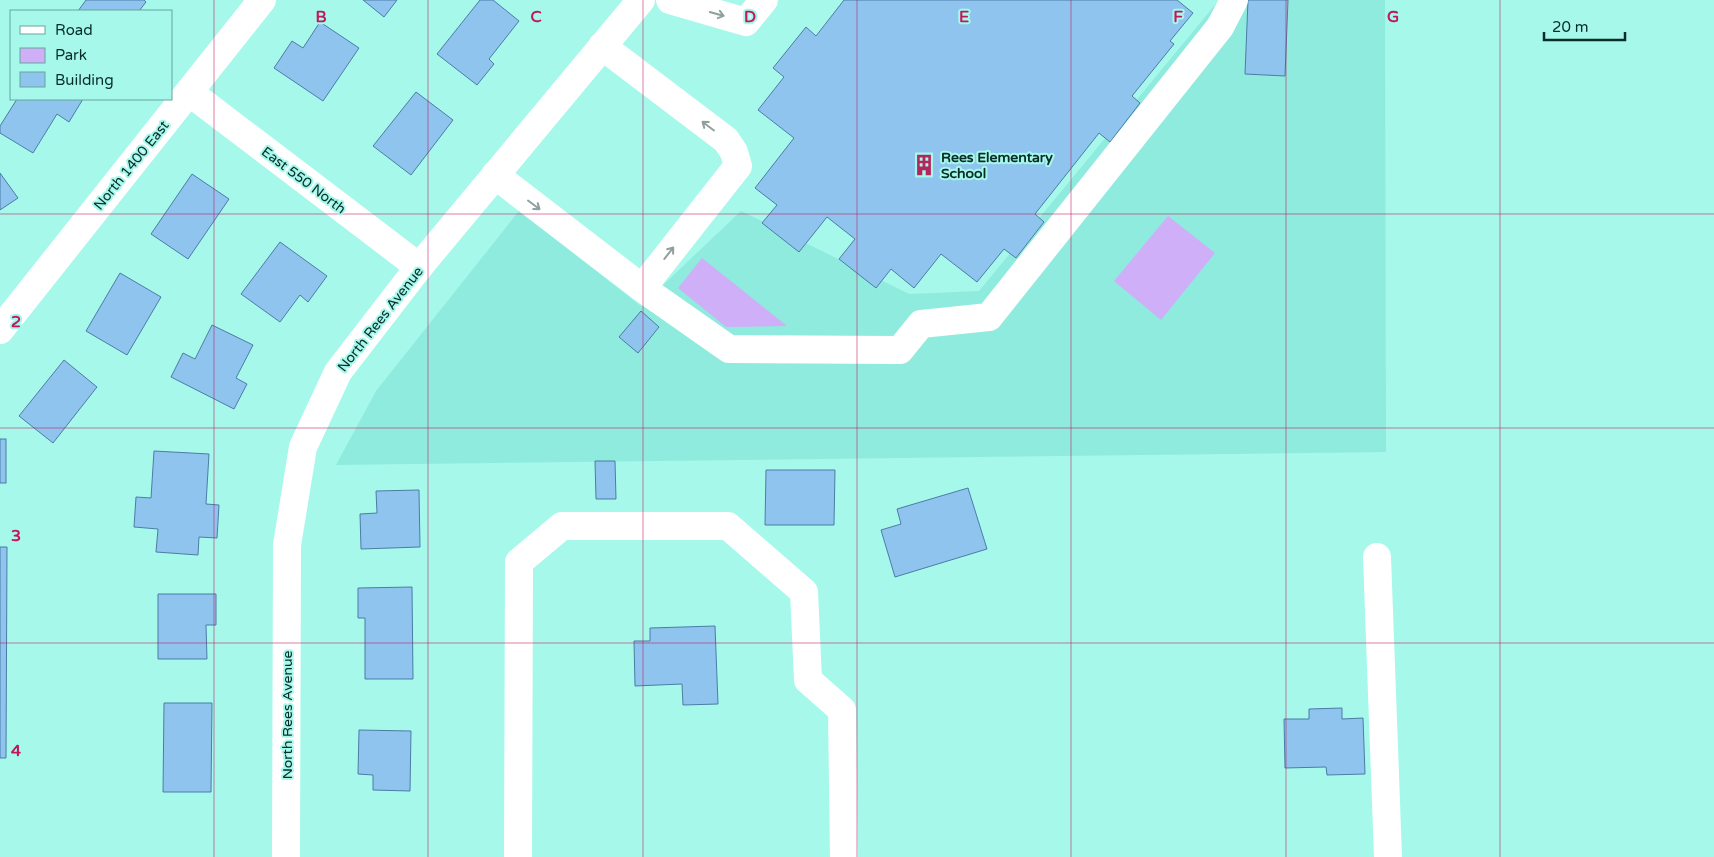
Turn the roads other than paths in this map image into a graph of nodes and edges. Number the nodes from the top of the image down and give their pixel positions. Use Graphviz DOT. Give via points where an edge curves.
graph roads {
  1 [pos="262,0"];
  2 [pos="641,0"];
  3 [pos="670,0"];
  4 [pos="764,0"];
  5 [pos="1234,0"];
  6 [pos="602,46"];
  7 [pos="189,92"];
  8 [pos="495,175"];
  9 [pos="419,267"];
  10 [pos="642,288"];
  11 [pos="0,330"];
  12 [pos="1377,557"];
  13 [pos="286,857"];
  14 [pos="518,857"];
  15 [pos="844,857"];
  16 [pos="1388,857"];
  1 -- 7 [label="street, North 1400 East"];
  2 -- 6 [label="street, North Rees Avenue"];
  3 -- 4 [label="street, one-way" via="746,22"];
  5 -- 10 [label="street" via="1220,27 989,317 921,324 900,350 729,349"];
  6 -- 8 [label="street, North Rees Avenue"];
  10 -- 6 [label="street, one-way" via="738,166 726,140"];
  7 -- 9 [label="street, East 550 North"];
  7 -- 11 [label="street, North 1400 East"];
  8 -- 9 [label="street, North Rees Avenue"];
  8 -- 10 [label="street, one-way"];
  9 -- 13 [label="street, North Rees Avenue" via="338,372 303,446 287,545"];
  12 -- 16 [label="street"];
  14 -- 15 [label="street" via="519,562 562,526 728,526 804,592 808,680 842,710"];
}
